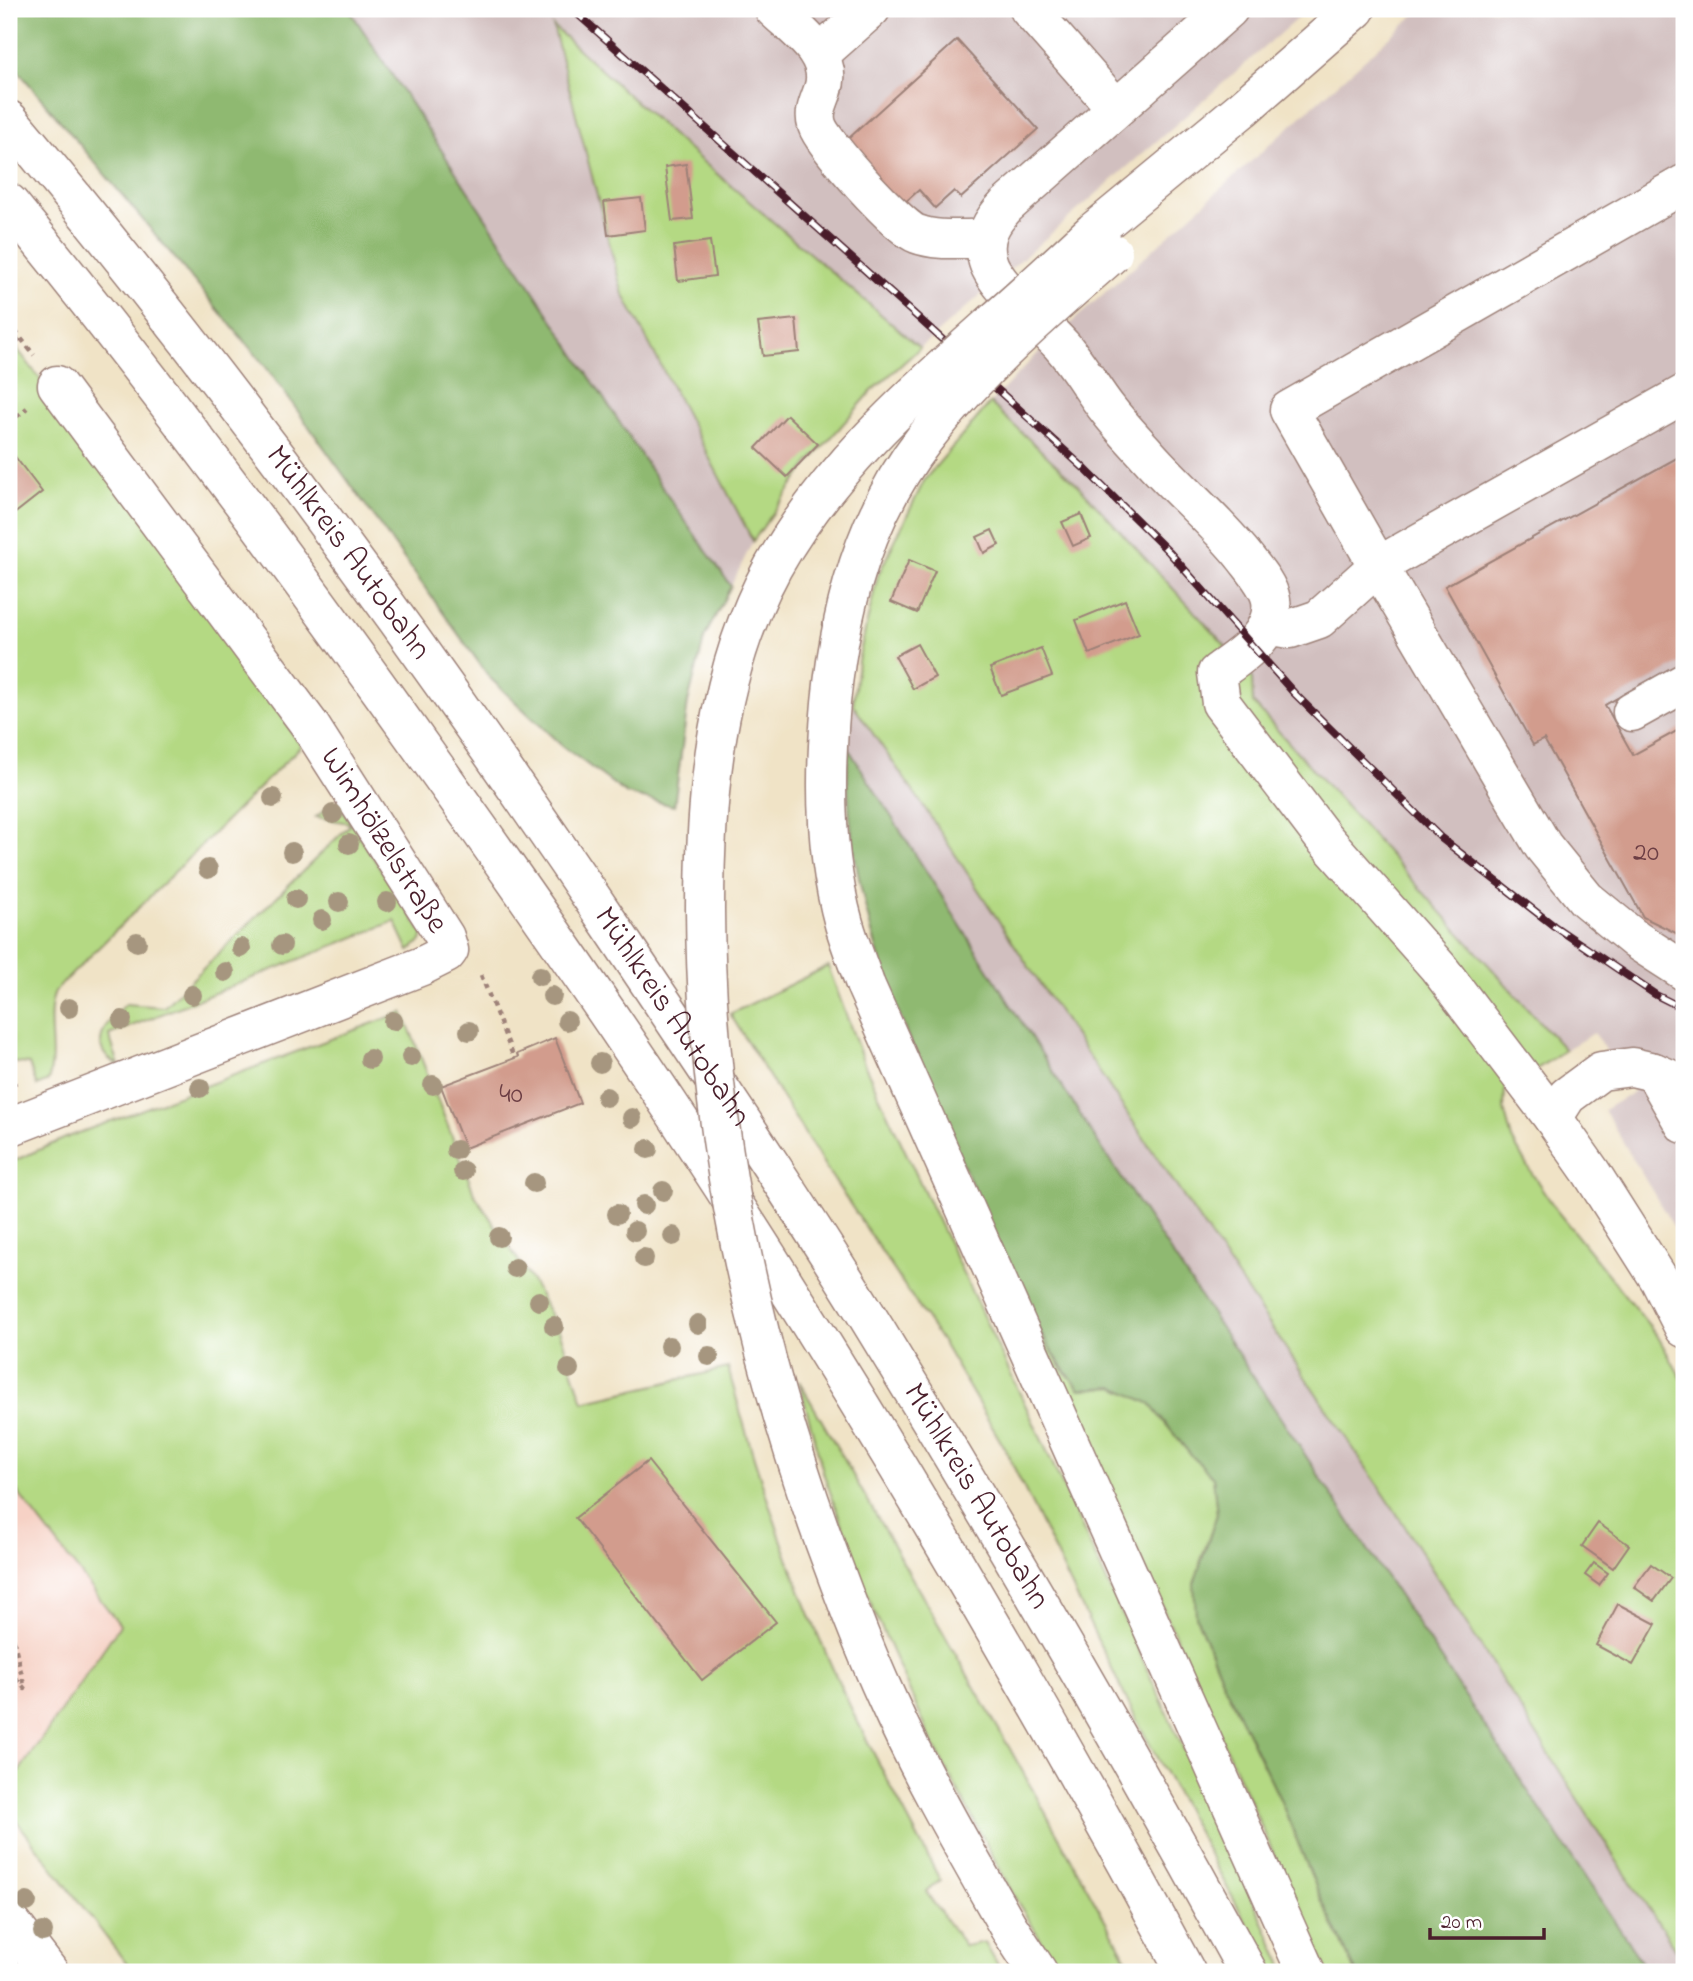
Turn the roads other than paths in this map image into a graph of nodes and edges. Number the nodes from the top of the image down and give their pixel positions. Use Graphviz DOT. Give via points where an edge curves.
graph roads {
  1 [pos="774,9"];
  2 [pos="871,9"];
  3 [pos="1029,9"];
  4 [pos="1228,9"];
  5 [pos="1356,9"];
  6 [pos="820,54"];
  7 [pos="1116,108"];
  8 [pos="9,120"];
  9 [pos="1684,184"];
  10 [pos="9,203"];
  11 [pos="986,239"];
  12 [pos="1103,242"];
  13 [pos="57,385"];
  14 [pos="1684,394"];
  15 [pos="1378,566"];
  16 [pos="1268,625"];
  17 [pos="1684,683"];
  18 [pos="1632,712"];
  19 [pos="1684,971"];
  20 [pos="1669,1079"];
  21 [pos="1553,1118"];
  22 [pos="1684,1124"];
  23 [pos="9,1127"];
  24 [pos="1684,1328"];
  25 [pos="9,1920"];
  26 [pos="30,1963"];
  27 [pos="1038,1972"];
  28 [pos="1186,1972"];
  29 [pos="1248,1972"];
  30 [pos="1306,1972"];
  1 -- 6 [label="main road"];
  2 -- 6 [label="main road"];
  3 -- 7 [label="main road"];
  4 -- 7 [label="main road"];
  5 -- 12 [label="main road" via="1242,109"];
  6 -- 11 [label="main road" via="826,76 815,121 829,146 911,231 934,238"];
  7 -- 11 [label="main road" via="1006,206"];
  8 -- 29 [label="main road, Mühlkreis Autobahn" via="169,318 409,637 755,1140 987,1515"];
  9 -- 15 [label="main road" via="1289,410"];
  10 -- 28 [label="main road, Mühlkreis Autobahn" via="328,616 671,1108 937,1531"];
  11 -- 16 [label="main road" via="989,265 1001,284 1064,348 1108,411 1259,575 1271,600"];
  12 -- 27 [label="main road, bridge" via="922,385 876,431 802,520 771,572 733,665 722,708 708,819 709,1031 729,1188 760,1337 810,1500 883,1689 934,1795"];
  12 -- 30 [label="main road, bridge" via="924,439 880,511 849,594 832,680 827,817 844,923 864,984"];
  13 -- 23 [label="main road, Wimhölzelstraße" via="309,724 449,950 422,966"];
  14 -- 15 [label="main road"];
  15 -- 16 [label="main road" via="1319,619 1290,629"];
  15 -- 19 [label="main road" via="1543,846 1586,899"];
  16 -- 21 [label="main road" via="1253,647 1217,673 1221,703 1323,837 1438,967"];
  17 -- 18 [label="main road"];
  20 -- 21 [label="main road" via="1632,1067 1601,1071 1567,1096"];
  20 -- 22 [label="main road"];
  21 -- 24 [label="main road" via="1659,1279"];
  25 -- 26 [label="main road"];
}
